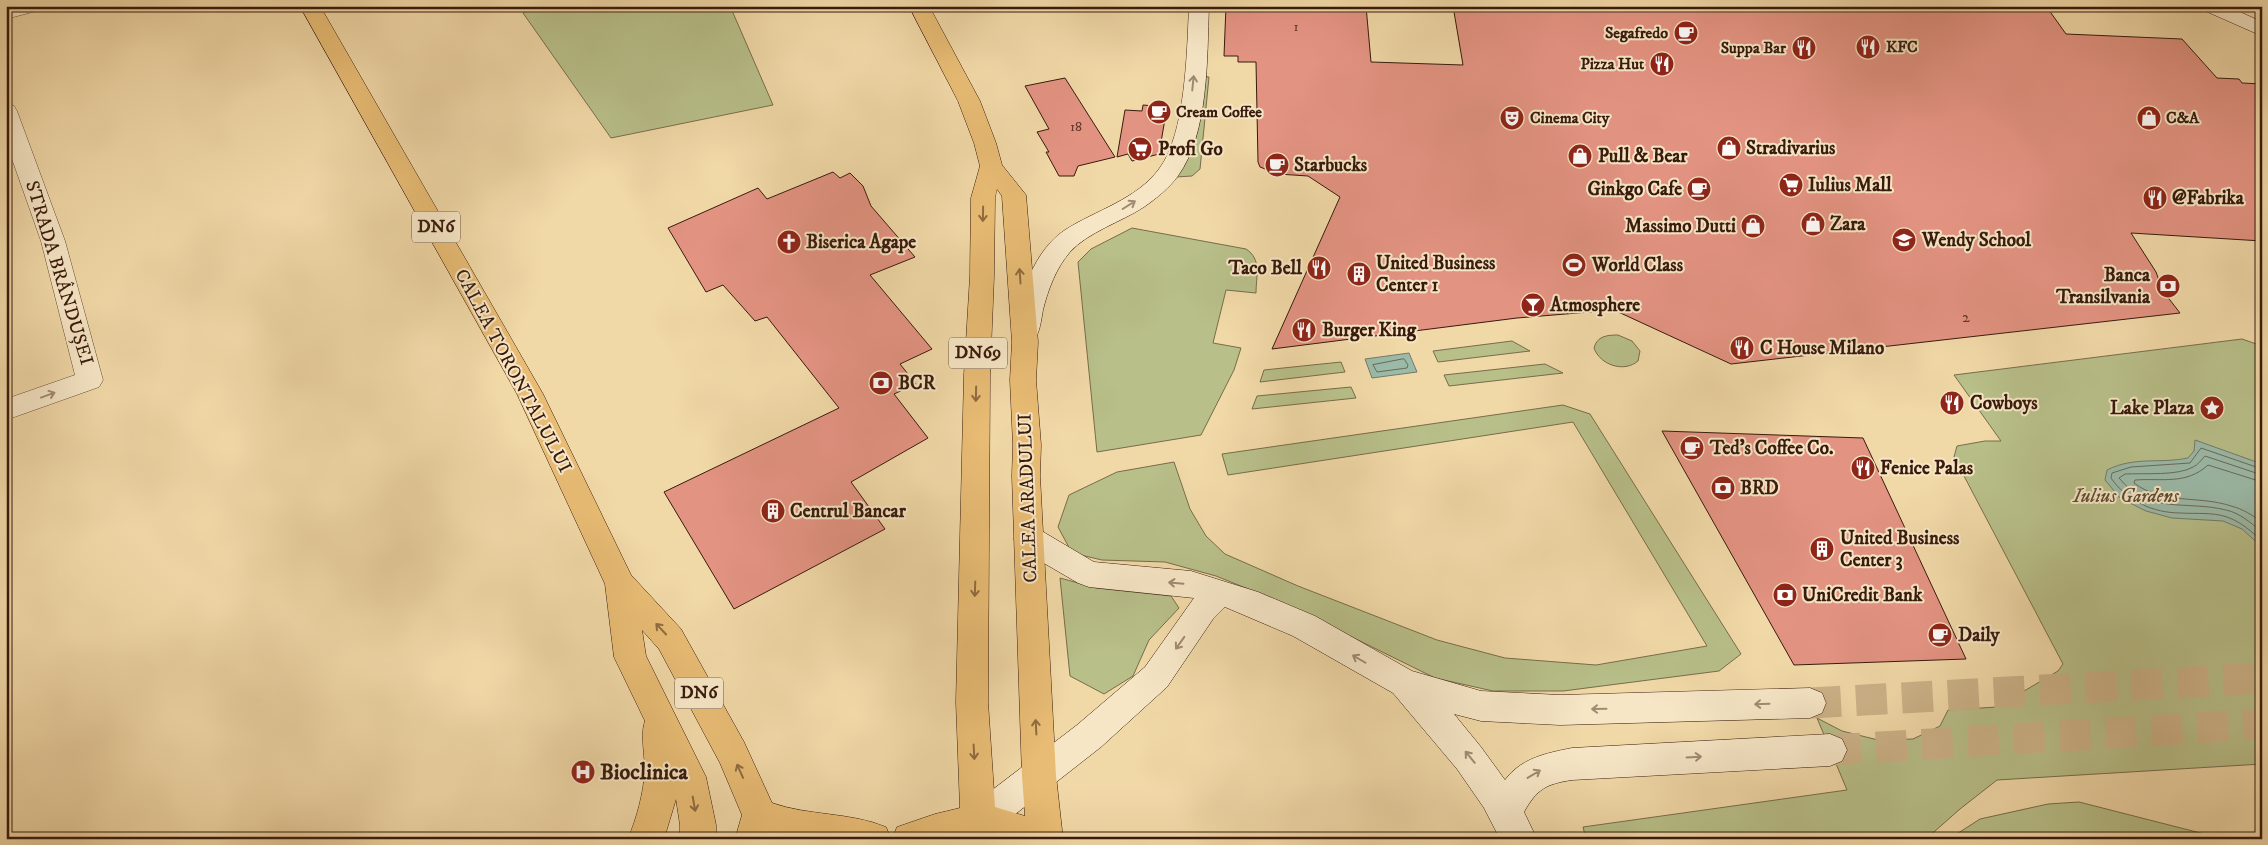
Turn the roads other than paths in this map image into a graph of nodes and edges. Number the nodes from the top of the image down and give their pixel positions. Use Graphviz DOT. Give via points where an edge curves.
graph roads {
  1 [pos="33,6"];
  2 [pos="310,6"];
  3 [pos="919,6"];
  4 [pos="1199,6"];
  5 [pos="2210,6"];
  6 [pos="2254,6"];
  7 [pos="2262,10"];
  8 [pos="6,13"];
  9 [pos="2262,30"];
  10 [pos="6,111"];
  11 [pos="991,166"];
  12 [pos="1025,342"];
  13 [pos="6,410"];
  14 [pos="1029,539"];
  15 [pos="620,584"];
  16 [pos="1223,595"];
  17 [pos="1402,682"];
  18 [pos="1810,703"];
  19 [pos="656,711"];
  20 [pos="1830,750"];
  21 [pos="1038,776"];
  22 [pos="1512,826"];
  23 [pos="756,827"];
  24 [pos="978,830"];
  25 [pos="646,839"];
  26 [pos="698,839"];
  27 [pos="873,839"];
  28 [pos="910,839"];
  29 [pos="1033,839"];
  30 [pos="1045,839"];
  1 -- 8 [label="street"];
  2 -- 15 [label="main road, CALEA TORONTALULUI / DN6" via="530,394"];
  3 -- 11 [label="main road, CALEA ARADULUI / DN69" via="969,100"];
  12 -- 4 [label="street, one-way" via="1029,309 1055,253 1070,238 1142,196 1169,172 1182,148 1188,124"];
  5 -- 9 [label="street"];
  6 -- 7 [label="street"];
  13 -- 10 [label="street, STRADA BRÂNDUȘEI, one-way" via="90,380 53,241"];
  12 -- 11 [label="main road, CALEA ARADULUI / DN69, one-way" via="1014,195"];
  11 -- 24 [label="main road, CALEA ARADULUI / DN69, one-way" via="983,198 977,375 972,702"];
  12 -- 14 [label="main road, CALEA ARADULUI / DN69" via="1023,380"];
  16 -- 14 [label="street, one-way" via="1191,584 1089,574"];
  21 -- 14 [label="main road, CALEA ARADULUI / DN69, one-way"];
  15 -- 19 [label="main road, CALEA TORONTALULUI / DN6" via="630,657"];
  23 -- 15 [label="main road, CALEA TORONTALULUI / DN6, one-way" via="732,753 670,639"];
  17 -- 16 [label="street, one-way" via="1279,614"];
  16 -- 21 [label="street, one-way" via="1202,610 1156,677 1115,715"];
  18 -- 17 [label="street, one-way" via="1508,709 1452,699"];
  22 -- 17 [label="street, one-way" via="1480,770 1442,722"];
  19 -- 25 [label="main road, DN6" via="662,746 662,772 656,812"];
  19 -- 26 [label="main road, CALEA TORONTALULUI / DN6, one-way" via="689,777"];
  22 -- 20 [label="street, one-way" via="1514,794 1533,773 1549,767"];
  21 -- 24 [label="street"];
  21 -- 30 [label="main road, CALEA ARADULUI / DN69"];
  23 -- 27 [label="main road, DN6" via="794,827"];
  24 -- 28 [label="main road"];
  24 -- 29 [label="main road" via="1002,824 1028,833"];
}
